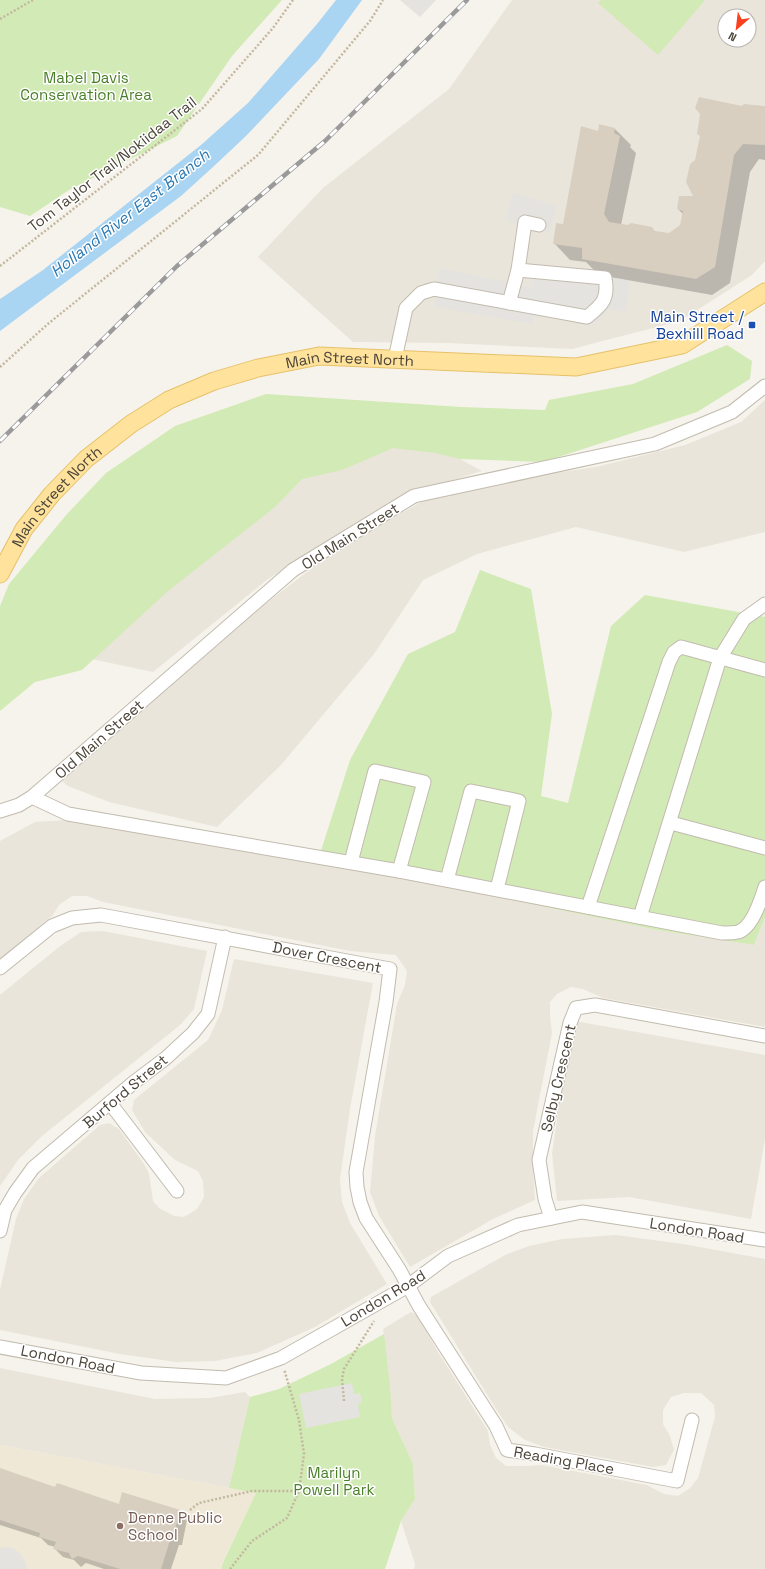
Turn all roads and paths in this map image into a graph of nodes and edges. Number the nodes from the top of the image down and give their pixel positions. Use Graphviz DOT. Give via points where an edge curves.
graph roads {
  1 [pos="33,0"];
  2 [pos="293,0"];
  3 [pos="384,0"];
  4 [pos="0,19"];
  5 [pos="539,225"];
  6 [pos="0,266"];
  7 [pos="518,270"];
  8 [pos="765,292"];
  9 [pos="509,302"];
  10 [pos="395,359"];
  11 [pos="0,368"];
  12 [pos="765,386"];
  13 [pos="0,574"];
  14 [pos="765,604"];
  15 [pos="720,658"];
  16 [pos="765,670"];
  17 [pos="32,797"];
  18 [pos="0,811"];
  19 [pos="671,823"];
  20 [pos="765,848"];
  21 [pos="351,862"];
  22 [pos="399,871"];
  23 [pos="447,880"];
  24 [pos="765,887"];
  25 [pos="497,889"];
  26 [pos="588,907"];
  27 [pos="640,917"];
  28 [pos="225,937"];
  29 [pos="0,968"];
  30 [pos="765,1036"];
  31 [pos="110,1103"];
  32 [pos="177,1191"];
  33 [pos="551,1218"];
  34 [pos="0,1231"];
  35 [pos="765,1240"];
  36 [pos="408,1286"];
  37 [pos="387,1298"];
  38 [pos="0,1347"];
  39 [pos="281,1358"];
  40 [pos="344,1401"];
  41 [pos="692,1420"];
  42 [pos="299,1491"];
  43 [pos="190,1510"];
  44 [pos="230,1569"];
  1 -- 4 [label="path"];
  2 -- 6 [label="path, Tom Taylor Trail/Nokiidaa Trail" via="273,28 202,109"];
  3 -- 11 [label="path" via="370,21 258,155 49,323"];
  5 -- 7 [label="street" via="526,222"];
  7 -- 9 [label="street"];
  7 -- 9 [label="street" via="605,278 607,288 602,305 587,317"];
  8 -- 10 [label="main road, Main Street North" via="682,345 576,367"];
  9 -- 10 [label="street" via="434,289 421,293 406,308"];
  10 -- 13 [label="main road, Main Street North" via="319,356 258,368 214,381 169,400 131,424 86,459 52,494 24,529"];
  12 -- 17 [label="street, Old Main Street" via="732,412 655,444 414,496 293,570"];
  14 -- 15 [label="street" via="744,620"];
  15 -- 16 [label="street"];
  15 -- 19 [label="street"];
  15 -- 26 [label="street" via="681,647 671,657"];
  17 -- 18 [label="street, Old Main Street" via="19,805"];
  17 -- 21 [label="street" via="68,814"];
  19 -- 20 [label="street"];
  19 -- 27 [label="street"];
  21 -- 22 [label="street"];
  21 -- 22 [label="street" via="375,771 424,782"];
  22 -- 23 [label="street"];
  23 -- 25 [label="street"];
  23 -- 25 [label="street" via="471,791 519,801"];
  24 -- 27 [label="street" via="759,906 748,925 739,932 722,933"];
  25 -- 26 [label="street"];
  26 -- 27 [label="street"];
  28 -- 29 [label="street, Dover Crescent" via="102,915 72,918 52,926"];
  28 -- 31 [label="street, Burford Street" via="208,1014 193,1034"];
  28 -- 36 [label="street, Dover Crescent" via="390,969 356,1172 360,1202 366,1218"];
  30 -- 33 [label="street, Selby Crescent" via="595,1005 576,1008 570,1023 539,1160 545,1199"];
  31 -- 32 [label="street"];
  31 -- 34 [label="street, Burford Street" via="33,1168 5,1210"];
  33 -- 35 [label="street, London Road" via="582,1212"];
  33 -- 36 [label="street, London Road" via="518,1225 448,1256"];
  36 -- 37 [label="street, London Road"];
  36 -- 41 [label="street, Reading Place" via="496,1426 507,1450 677,1481"];
  37 -- 39 [label="street, London Road"];
  37 -- 40 [label="path" via="344,1369"];
  38 -- 39 [label="street, London Road" via="141,1373 226,1378"];
  39 -- 42 [label="path" via="299,1420 304,1454"];
  42 -- 43 [label="path" via="252,1491 199,1503"];
  42 -- 44 [label="path" via="287,1518 252,1541"];
}
